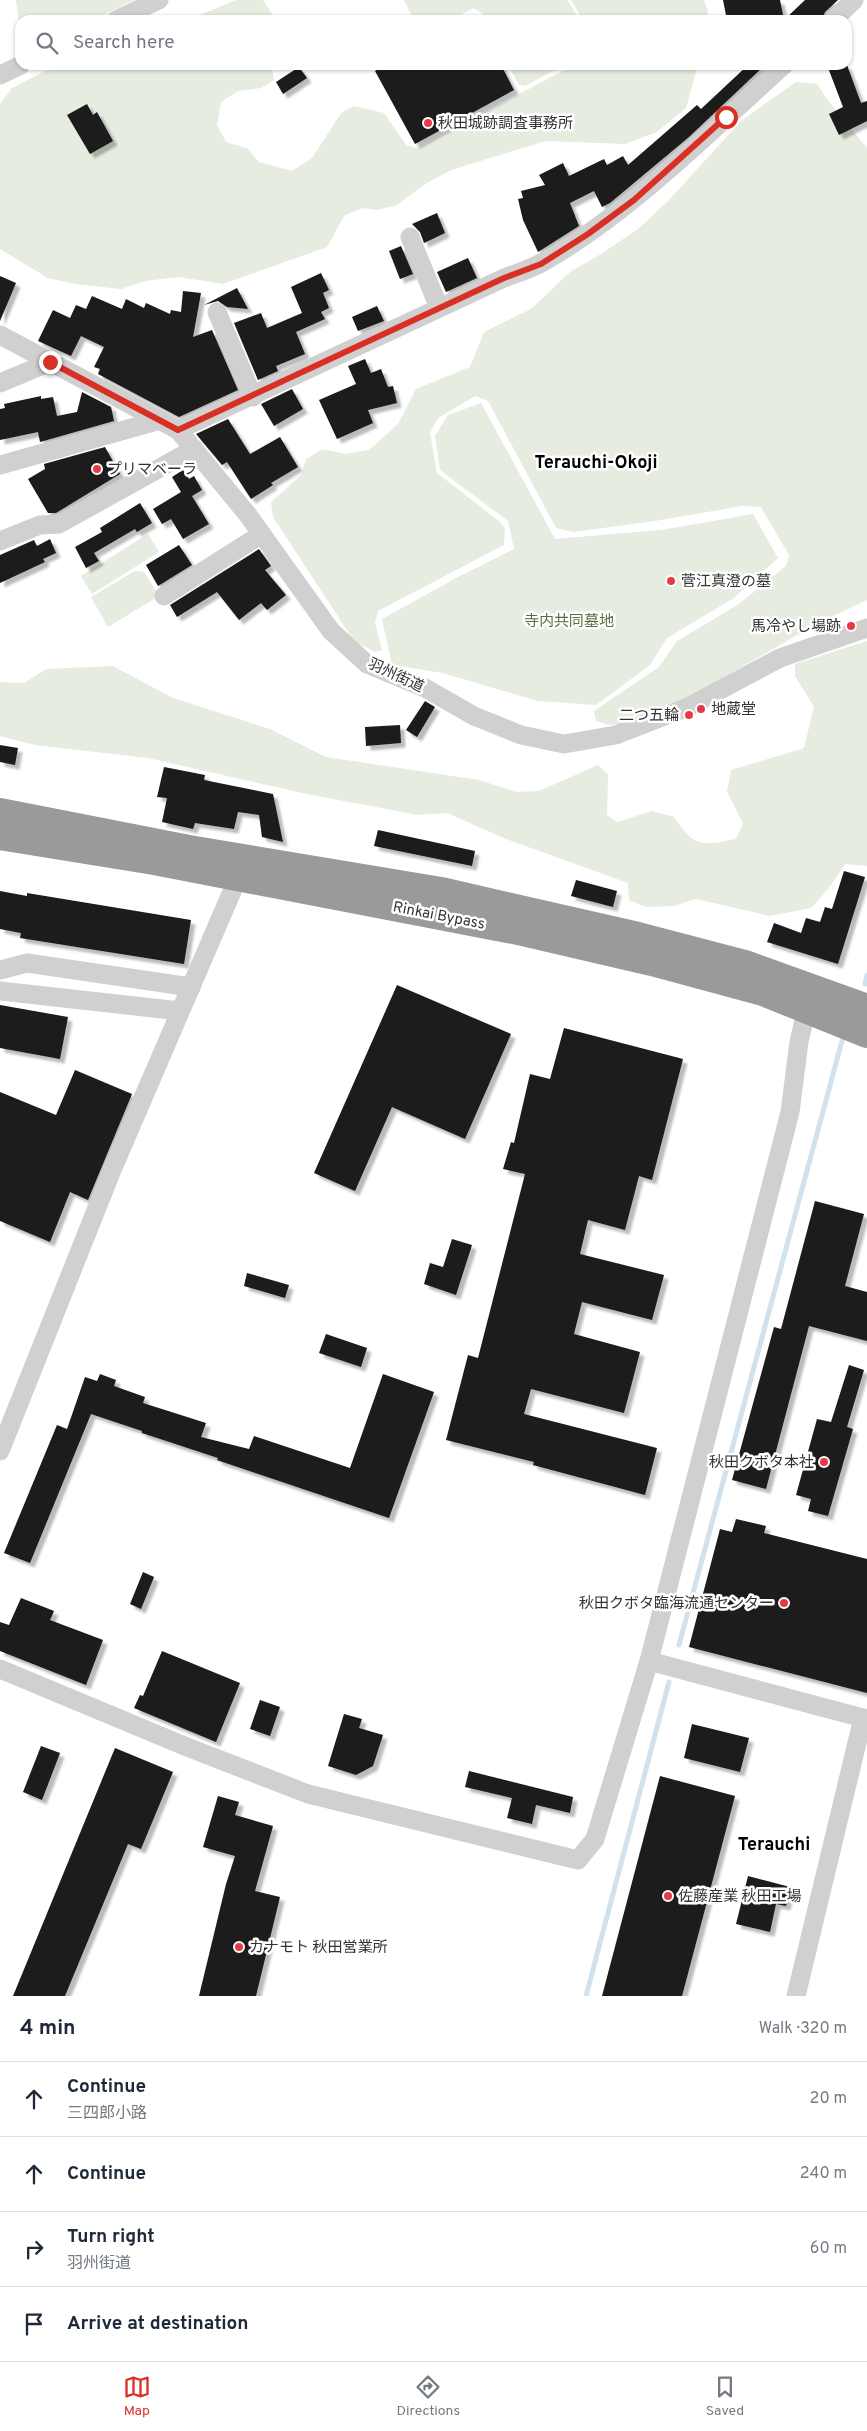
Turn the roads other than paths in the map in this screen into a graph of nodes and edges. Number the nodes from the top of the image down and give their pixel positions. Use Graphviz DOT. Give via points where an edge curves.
graph roads {
  1 [pos="159,0"];
  2 [pos="854,0"];
  3 [pos="127,15"];
  4 [pos="838,15"];
  5 [pos="15,68"];
  6 [pos="778,70"];
  7 [pos="0,75"];
  8 [pos="410,237"];
  9 [pos="439,308"];
  10 [pos="217,312"];
  11 [pos="0,334"];
  12 [pos="50,362"];
  13 [pos="0,383"];
  14 [pos="253,397"];
  15 [pos="160,420"];
  16 [pos="178,430"];
  17 [pos="194,449"];
  18 [pos="0,465"];
  19 [pos="262,534"];
  20 [pos="0,541"];
  21 [pos="164,596"];
  22 [pos="867,628"];
  23 [pos="0,812"];
  24 [pos="0,836"];
  25 [pos="242,868"];
  26 [pos="0,970"];
  27 [pos="191,987"];
  28 [pos="0,991"];
  29 [pos="809,997"];
  30 [pos="867,1008"];
  31 [pos="180,1011"];
  32 [pos="867,1034"];
  33 [pos="0,1451"];
  34 [pos="649,1661"];
  35 [pos="0,1668"];
  36 [pos="865,1719"];
  37 [pos="796,1996"];
  1 -- 3 [label="street"];
  2 -- 4 [label="street"];
  5 -- 7 [label="street"];
  6 -- 9 [label="street" via="634,200 588,234 541,264"];
  8 -- 9 [label="street"];
  9 -- 14 [label="street"];
  10 -- 14 [label="street"];
  11 -- 12 [label="street, 羽州街道"];
  12 -- 13 [label="street"];
  12 -- 15 [label="street, 羽州街道"];
  14 -- 16 [label="street"];
  15 -- 16 [label="street, 羽州街道"];
  15 -- 18 [label="street"];
  16 -- 17 [label="street, 羽州街道"];
  17 -- 19 [label="street, 羽州街道"];
  17 -- 20 [label="street" via="59,524 40,525"];
  19 -- 21 [label="street"];
  19 -- 22 [label="street, 羽州街道" via="331,631 367,664 425,688 474,716 521,735 564,744 616,735 644,726 704,700 780,658"];
  23 -- 25 [label="highway, Rinkai Bypass" via="189,850"];
  24 -- 25 [label="highway, Rinkai Bypass" via="154,861"];
  25 -- 27 [label="street"];
  25 -- 29 [label="highway, Rinkai Bypass" via="442,891 744,964"];
  26 -- 27 [label="street" via="27,963"];
  27 -- 31 [label="street"];
  28 -- 31 [label="street"];
  29 -- 30 [label="highway, Rinkai Bypass"];
  29 -- 32 [label="highway, Rinkai Bypass"];
  29 -- 34 [label="street" via="799,1042 790,1112"];
  31 -- 33 [label="street" via="112,1170"];
  34 -- 35 [label="street" via="595,1839 578,1860 308,1794"];
  34 -- 36 [label="street"];
  36 -- 37 [label="street"];
}
